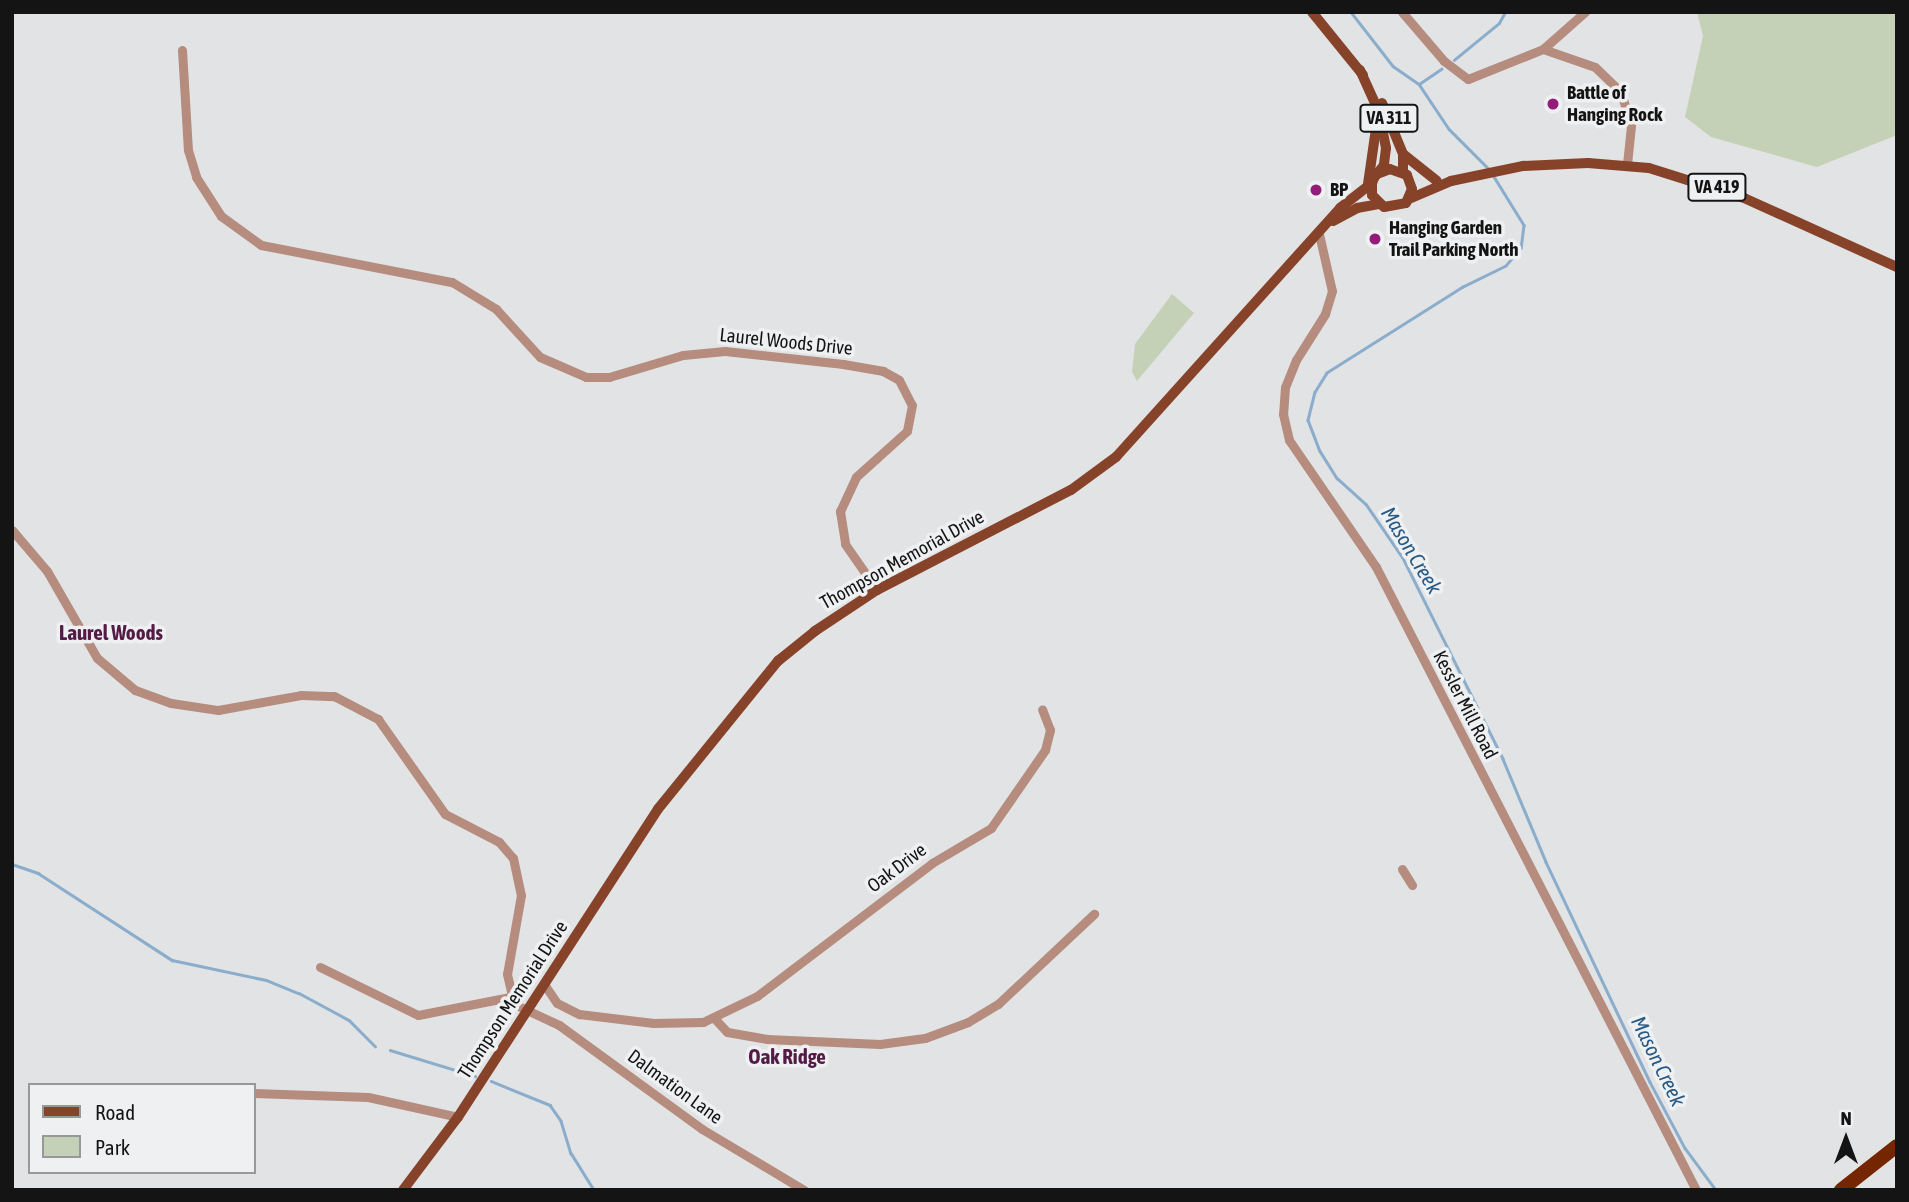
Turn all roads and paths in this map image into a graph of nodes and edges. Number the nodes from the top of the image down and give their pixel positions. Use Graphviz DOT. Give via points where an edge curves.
graph roads {
  1 [pos="1312,12"];
  2 [pos="1402,12"];
  3 [pos="1585,12"];
  4 [pos="1543,49"];
  5 [pos="181,50"];
  6 [pos="1360,70"];
  7 [pos="1403,154"];
  8 [pos="1627,165"];
  9 [pos="1406,175"];
  10 [pos="1456,180"];
  11 [pos="1372,181"];
  12 [pos="1437,181"];
  13 [pos="1409,199"];
  14 [pos="1379,204"];
  15 [pos="1330,223"];
  16 [pos="1319,234"];
  17 [pos="1897,267"];
  18 [pos="12,530"];
  19 [pos="877,590"];
  20 [pos="1042,709"];
  21 [pos="1402,869"];
  22 [pos="1412,885"];
  23 [pos="1094,914"];
  24 [pos="320,967"];
  25 [pos="544,984"];
  26 [pos="510,997"];
  27 [pos="527,1012"];
  28 [pos="714,1018"];
  29 [pos="256,1093"];
  30 [pos="458,1117"];
  31 [pos="1897,1146"];
  32 [pos="403,1190"];
  33 [pos="804,1190"];
  34 [pos="1696,1190"];
  35 [pos="1840,1190"];
  1 -- 6 [label="main road, VA 311"];
  2 -- 4 [label="street" via="1463,78"];
  3 -- 4 [label="street"];
  4 -- 8 [label="street" via="1595,67 1621,92 1631,126"];
  5 -- 19 [label="street, Laurel Woods Drive" via="188,150 196,177 221,216 261,244 452,282 496,309 540,357 586,377 608,377 682,355 725,351 843,364 883,371 899,380 912,405 907,431 856,477 840,511 845,544"];
  6 -- 7 [label="main road, VA 311" via="1378,96"];
  6 -- 11 [label="main road, VA 311" via="1379,112"];
  7 -- 9 [label="main road, VA 311"];
  7 -- 12 [label="main road"];
  8 -- 10 [label="main road, VA 419" via="1523,166"];
  8 -- 17 [label="main road, VA 419" via="1718,188"];
  9 -- 11 [label="main road" via="1390,169"];
  9 -- 12 [label="main road, VA 419"];
  9 -- 13 [label="main road"];
  10 -- 12 [label="main road, VA 419"];
  10 -- 13 [label="main road, VA 419"];
  11 -- 14 [label="main road"];
  11 -- 15 [label="main road, Thompson Memorial Drive"];
  13 -- 14 [label="main road" via="1394,209"];
  14 -- 15 [label="main road, Thompson Memorial Drive" via="1357,208"];
  15 -- 16 [label="main road, Thompson Memorial Drive"];
  16 -- 19 [label="main road, Thompson Memorial Drive" via="1116,457 1072,489"];
  16 -- 34 [label="street, Kessler Mill Road" via="1332,292 1285,387 1283,414 1289,440 1376,567"];
  18 -- 26 [label="street" via="47,571 97,659 135,690 171,703 218,710 301,695 334,696 378,719 445,814 499,842 513,858 521,895 508,961"];
  19 -- 25 [label="main road, Thompson Memorial Drive" via="806,637 758,681 658,809"];
  20 -- 28 [label="street, Oak Drive" via="1050,730 1045,750 991,828 932,863 788,976"];
  21 -- 22 [label="street"];
  23 -- 28 [label="street" via="998,1004 949,1030 905,1043 767,1039 727,1032"];
  24 -- 26 [label="street" via="418,1015"];
  25 -- 27 [label="main road, Thompson Memorial Drive"];
  25 -- 28 [label="street, Oak Drive" via="565,1008 591,1017 653,1023"];
  26 -- 27 [label="street, Dalmation Lane"];
  27 -- 30 [label="main road, Thompson Memorial Drive"];
  27 -- 33 [label="street, Dalmation Lane" via="559,1025 702,1129"];
  29 -- 30 [label="street" via="368,1097"];
  30 -- 32 [label="main road, Thompson Memorial Drive"];
  31 -- 35 [label="highway"];
}
